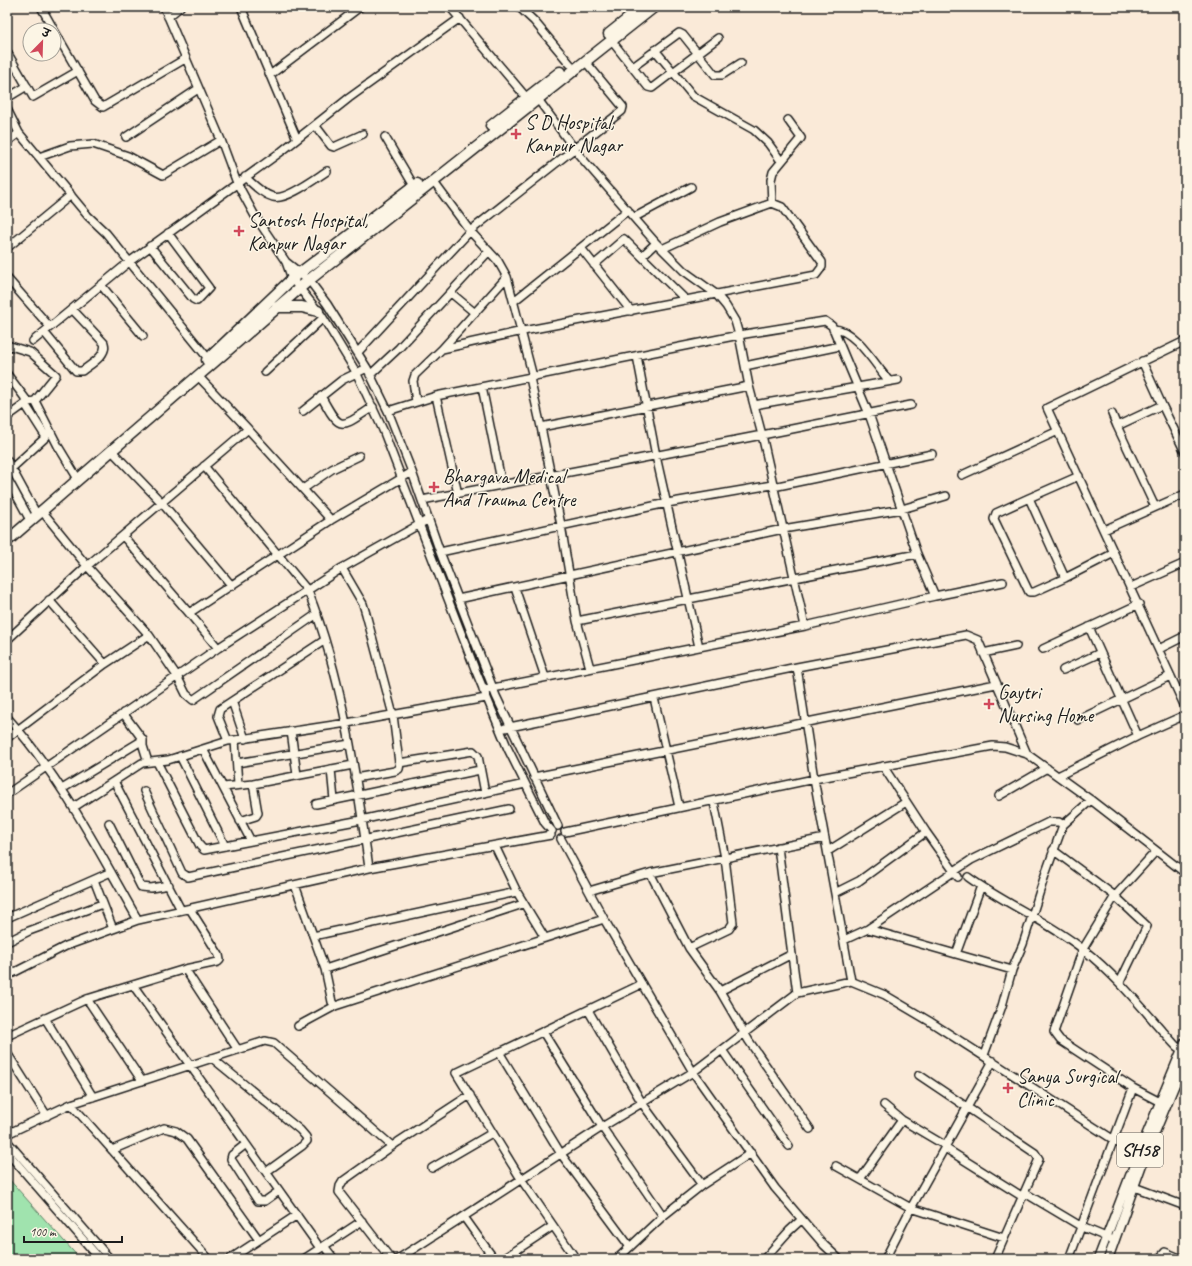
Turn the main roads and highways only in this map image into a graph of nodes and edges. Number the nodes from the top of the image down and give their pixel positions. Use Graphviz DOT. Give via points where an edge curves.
graph roads {
  1 [pos="643,7"];
  2 [pos="654,7"];
  3 [pos="276,307"];
  4 [pos="320,315"];
  5 [pos="210,362"];
  6 [pos="76,476"];
  7 [pos="34,514"];
  8 [pos="7,532"];
  9 [pos="7,541"];
  10 [pos="1185,1042"];
  11 [pos="1183,1051"];
  12 [pos="1185,1060"];
  13 [pos="1182,1075"];
  14 [pos="1163,1104"];
  15 [pos="1141,1157"];
  16 [pos="1098,1259"];
  17 [pos="1108,1259"];
  1 -- 5 [label="highway" via="292,279"];
  2 -- 3 [label="highway"];
  3 -- 4 [label="highway" via="302,307"];
  3 -- 5 [label="highway"];
  5 -- 6 [label="highway"];
  5 -- 6 [label="highway" via="198,376 111,450"];
  6 -- 7 [label="highway"];
  7 -- 8 [label="highway"];
  7 -- 9 [label="highway"];
  10 -- 11 [label="main road, SH58"];
  11 -- 14 [label="main road, SH58"];
  12 -- 13 [label="main road, SH58"];
  13 -- 14 [label="main road, SH58"];
  14 -- 15 [label="main road, SH58"];
  15 -- 16 [label="main road, SH58"];
  15 -- 17 [label="main road, SH58" via="1134,1187"];
}
